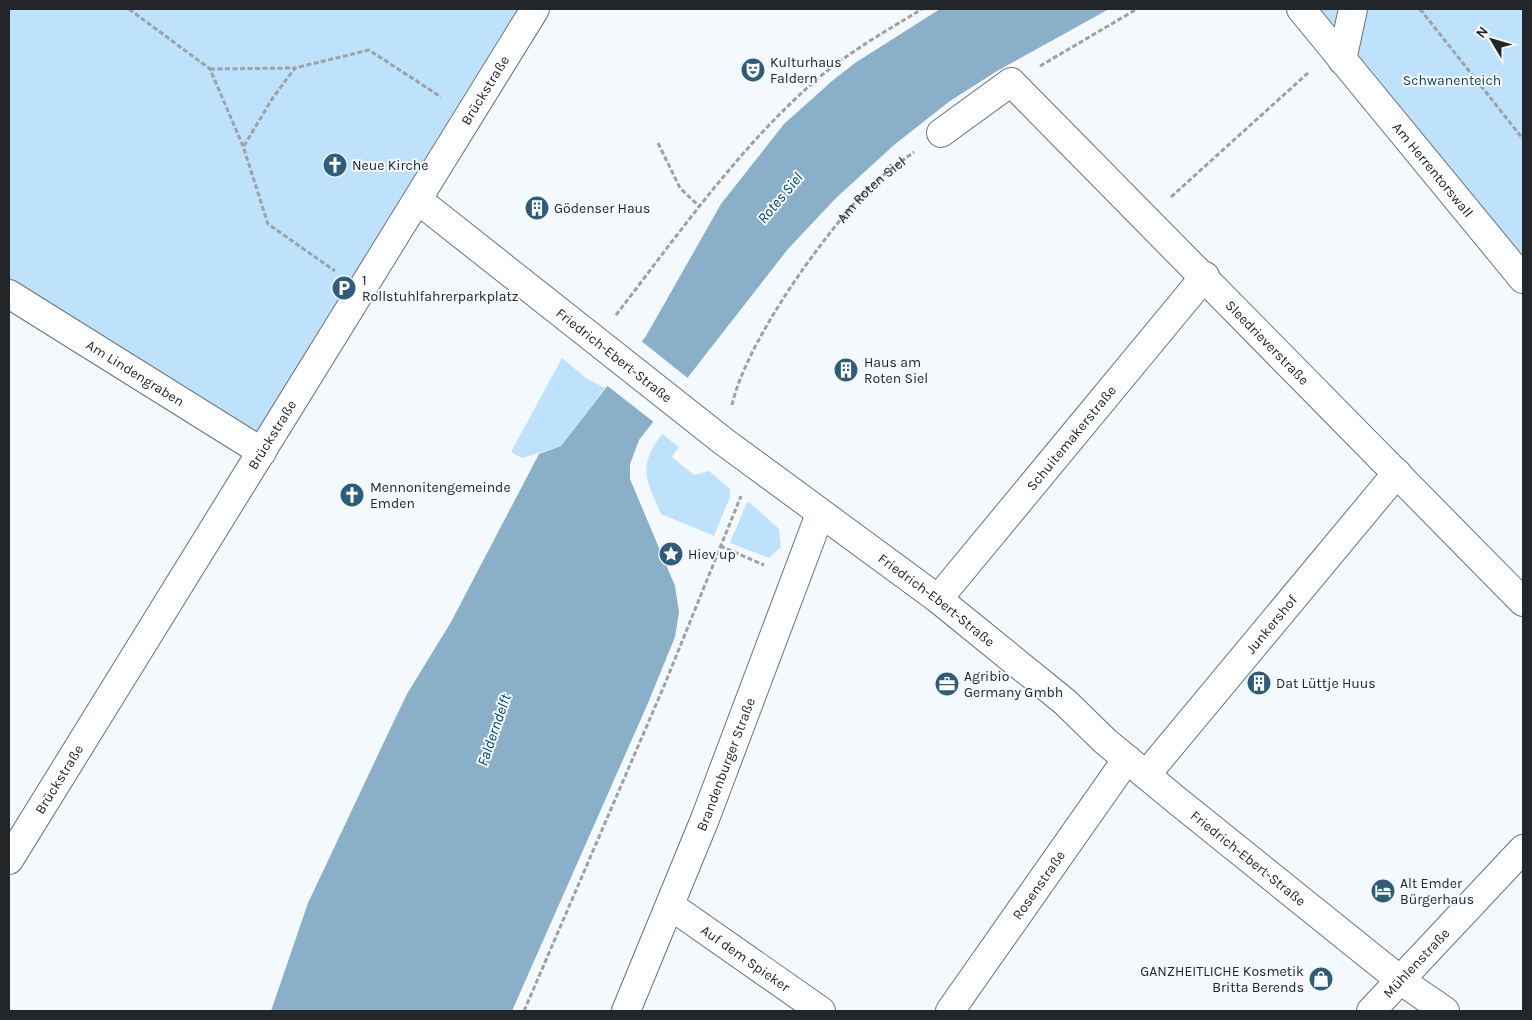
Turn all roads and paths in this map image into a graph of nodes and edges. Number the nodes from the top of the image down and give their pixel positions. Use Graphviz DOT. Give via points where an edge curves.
graph roads {
  1 [pos="128,9"];
  2 [pos="534,9"];
  3 [pos="922,9"];
  4 [pos="1137,9"];
  5 [pos="1301,9"];
  6 [pos="1353,9"];
  7 [pos="1420,9"];
  8 [pos="1338,55"];
  9 [pos="210,68"];
  10 [pos="294,68"];
  11 [pos="1012,82"];
  12 [pos="469,116"];
  13 [pos="941,133"];
  14 [pos="1523,139"];
  15 [pos="658,143"];
  16 [pos="244,146"];
  17 [pos="418,200"];
  18 [pos="700,207"];
  19 [pos="1146,219"];
  20 [pos="1205,276"];
  21 [pos="1523,279"];
  22 [pos="362,289"];
  23 [pos="9,294"];
  24 [pos="596,341"];
  25 [pos="711,432"];
  26 [pos="262,452"];
  27 [pos="1397,473"];
  28 [pos="738,501"];
  29 [pos="820,514"];
  30 [pos="720,546"];
  31 [pos="797,579"];
  32 [pos="938,599"];
  33 [pos="1523,602"];
  34 [pos="1137,767"];
  35 [pos="1523,849"];
  36 [pos="9,860"];
  37 [pos="671,906"];
  38 [pos="1400,980"];
  39 [pos="524,1011"];
  40 [pos="626,1011"];
  41 [pos="822,1011"];
  42 [pos="950,1011"];
  43 [pos="1371,1011"];
  44 [pos="1445,1011"];
  1 -- 9 [label="path"];
  2 -- 12 [label="street, Brückstraße"];
  3 -- 18 [label="path" via="816,80 765,130"];
  4 -- 11 [label="path"];
  5 -- 8 [label="street, Am Herrentorswall"];
  6 -- 8 [label="street"];
  7 -- 14 [label="path"];
  8 -- 19 [label="path"];
  8 -- 21 [label="street, Am Herrentorswall"];
  9 -- 10 [label="path"];
  9 -- 16 [label="path"];
  10 -- 12 [label="path" via="369,50"];
  10 -- 16 [label="path"];
  11 -- 13 [label="street"];
  11 -- 19 [label="street, Sleedrieverstraße"];
  12 -- 17 [label="street, Brückstraße"];
  13 -- 25 [label="path, Am Roten Siel" via="862,195 807,264 760,340 735,390 732,405"];
  15 -- 18 [label="path" via="680,188"];
  16 -- 22 [label="path" via="268,224"];
  17 -- 22 [label="street, Brückstraße"];
  17 -- 24 [label="street, Friedrich-Ebert-Straße"];
  18 -- 24 [label="path"];
  19 -- 20 [label="street, Sleedrieverstraße"];
  20 -- 27 [label="street, Sleedrieverstraße"];
  20 -- 32 [label="street, Schuitemakerstraße"];
  22 -- 26 [label="street, Brückstraße"];
  23 -- 26 [label="street, Am Lindengraben"];
  24 -- 25 [label="street, Friedrich-Ebert-Straße"];
  25 -- 29 [label="street, Friedrich-Ebert-Straße"];
  26 -- 36 [label="street, Brückstraße"];
  27 -- 33 [label="street, Sleedrieverstraße"];
  27 -- 34 [label="street, Junkershof"];
  28 -- 30 [label="path"];
  29 -- 31 [label="street, Brandenburger Straße"];
  29 -- 32 [label="street, Friedrich-Ebert-Straße"];
  30 -- 31 [label="path"];
  30 -- 39 [label="path" via="664,686"];
  31 -- 37 [label="street, Brandenburger Straße"];
  32 -- 34 [label="street, Friedrich-Ebert-Straße" via="1065,702"];
  34 -- 38 [label="street, Friedrich-Ebert-Straße"];
  34 -- 42 [label="street, Rosenstraße"];
  35 -- 38 [label="street, Mühlenstraße"];
  37 -- 40 [label="street, Brandenburger Straße"];
  37 -- 41 [label="street, Auf dem Spieker"];
  38 -- 43 [label="street, Mühlenstraße"];
  38 -- 44 [label="street, Friedrich-Ebert-Straße"];
}
